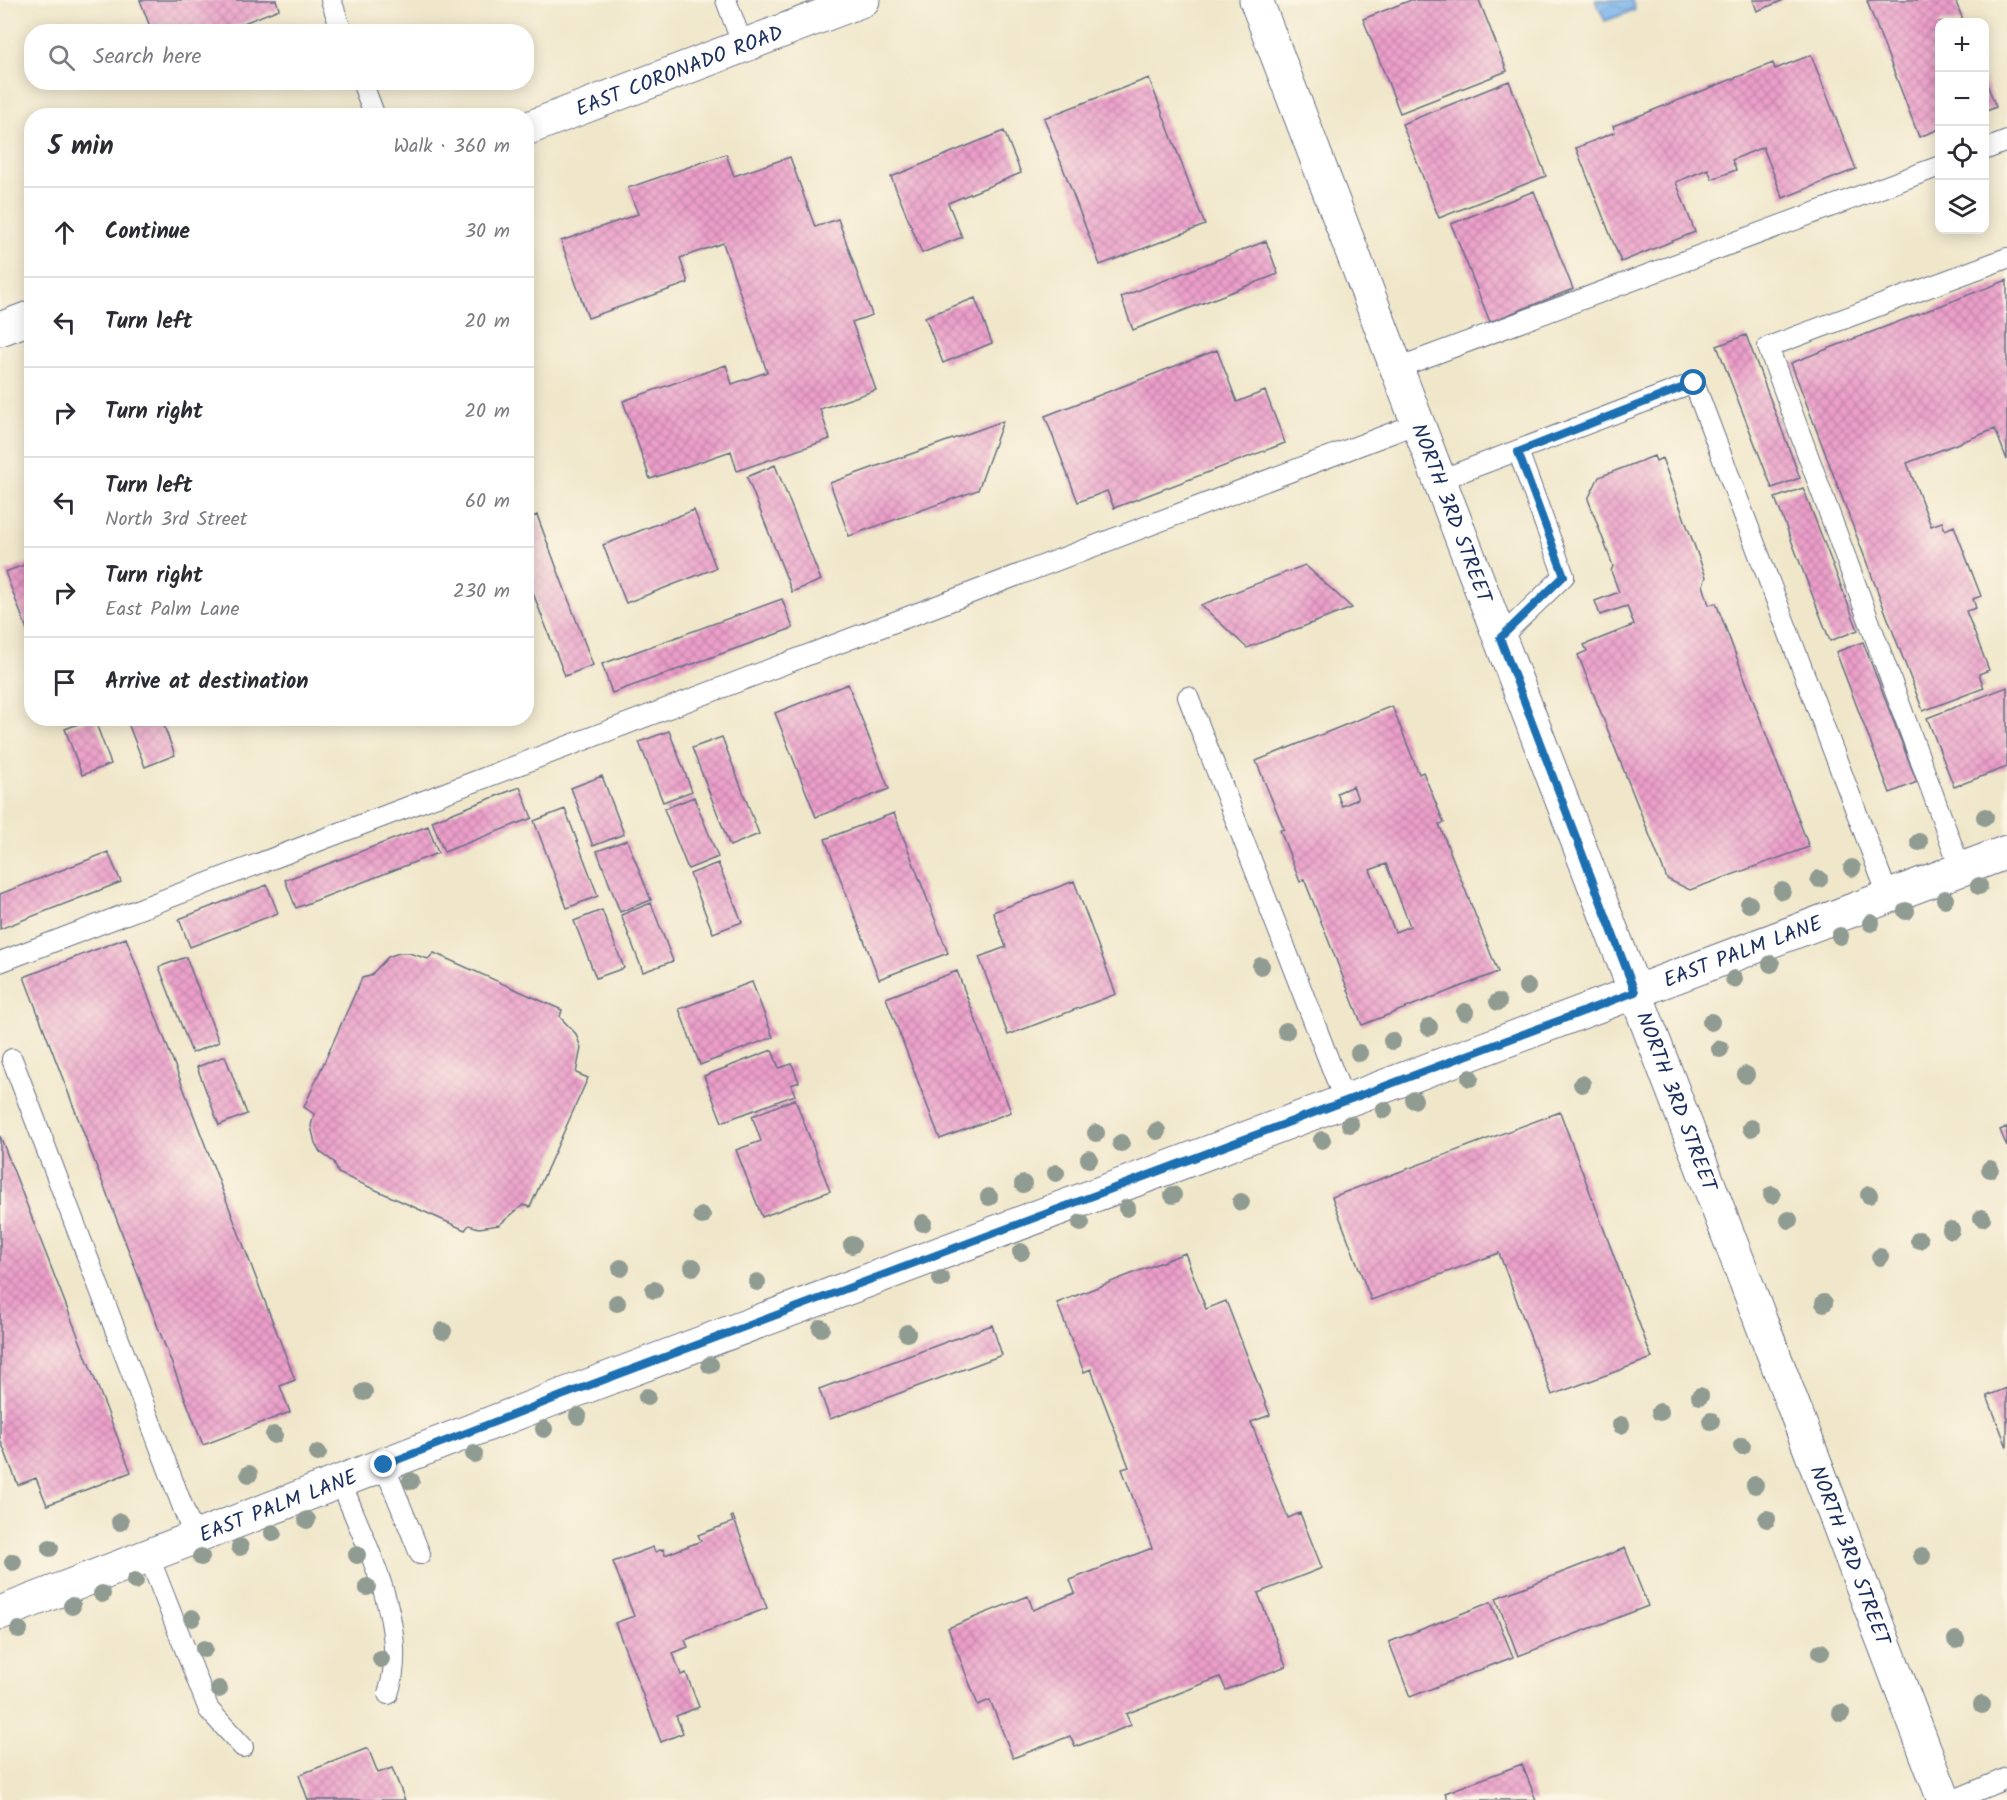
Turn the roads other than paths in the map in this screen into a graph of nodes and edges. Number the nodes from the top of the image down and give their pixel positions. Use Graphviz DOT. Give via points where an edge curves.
graph roads {
  1 [pos="331,0"];
  2 [pos="726,0"];
  3 [pos="863,0"];
  4 [pos="1256,0"];
  5 [pos="339,24"];
  6 [pos="743,46"];
  7 [pos="365,90"];
  8 [pos="372,108"];
  9 [pos="534,126"];
  10 [pos="2007,141"];
  11 [pos="1989,148"];
  12 [pos="1935,168"];
  13 [pos="2007,258"];
  14 [pos="24,320"];
  15 [pos="0,329"];
  16 [pos="1397,368"];
  17 [pos="1418,423"];
  18 [pos="1518,452"];
  19 [pos="1440,480"];
  20 [pos="1500,638"];
  21 [pos="1188,697"];
  22 [pos="2007,852"];
  23 [pos="1961,870"];
  24 [pos="1889,898"];
  25 [pos="0,962"];
  26 [pos="1635,992"];
  27 [pos="12,1059"];
  28 [pos="1344,1102"];
  29 [pos="384,1465"];
  30 [pos="341,1482"];
  31 [pos="195,1539"];
  32 [pos="420,1554"];
  33 [pos="149,1557"];
  34 [pos="0,1613"];
  35 [pos="388,1694"];
  36 [pos="243,1747"];
  37 [pos="2007,1778"];
  38 [pos="1944,1800"];
  39 [pos="1954,1800"];
  1 -- 5 [label="lane"];
  2 -- 6 [label="lane"];
  3 -- 6 [label="street, EAST CORONADO ROAD"];
  4 -- 16 [label="street, NORTH 3RD STREET"];
  6 -- 9 [label="street, EAST CORONADO ROAD"];
  7 -- 8 [label="lane"];
  10 -- 11 [label="lane"];
  12 -- 16 [label="lane"];
  13 -- 23 [label="lane" via="1768,347"];
  14 -- 15 [label="street"];
  16 -- 17 [label="street, NORTH 3RD STREET"];
  17 -- 19 [label="street, NORTH 3RD STREET"];
  17 -- 25 [label="lane"];
  18 -- 19 [label="lane"];
  18 -- 20 [label="lane" via="1564,576"];
  18 -- 24 [label="lane" via="1694,383"];
  19 -- 20 [label="street, NORTH 3RD STREET"];
  20 -- 26 [label="street, NORTH 3RD STREET"];
  21 -- 28 [label="lane"];
  22 -- 23 [label="street, EAST PALM LANE"];
  23 -- 24 [label="street, EAST PALM LANE"];
  24 -- 26 [label="street, EAST PALM LANE"];
  26 -- 28 [label="street, EAST PALM LANE"];
  26 -- 38 [label="street, NORTH 3RD STREET"];
  27 -- 31 [label="lane"];
  28 -- 29 [label="street, EAST PALM LANE"];
  29 -- 30 [label="street, EAST PALM LANE"];
  29 -- 32 [label="lane"];
  30 -- 31 [label="street, EAST PALM LANE"];
  30 -- 35 [label="lane" via="392,1617 394,1677"];
  31 -- 33 [label="street, EAST PALM LANE"];
  33 -- 34 [label="street, EAST PALM LANE"];
  33 -- 36 [label="lane" via="209,1710"];
  37 -- 39 [label="lane"];
}
